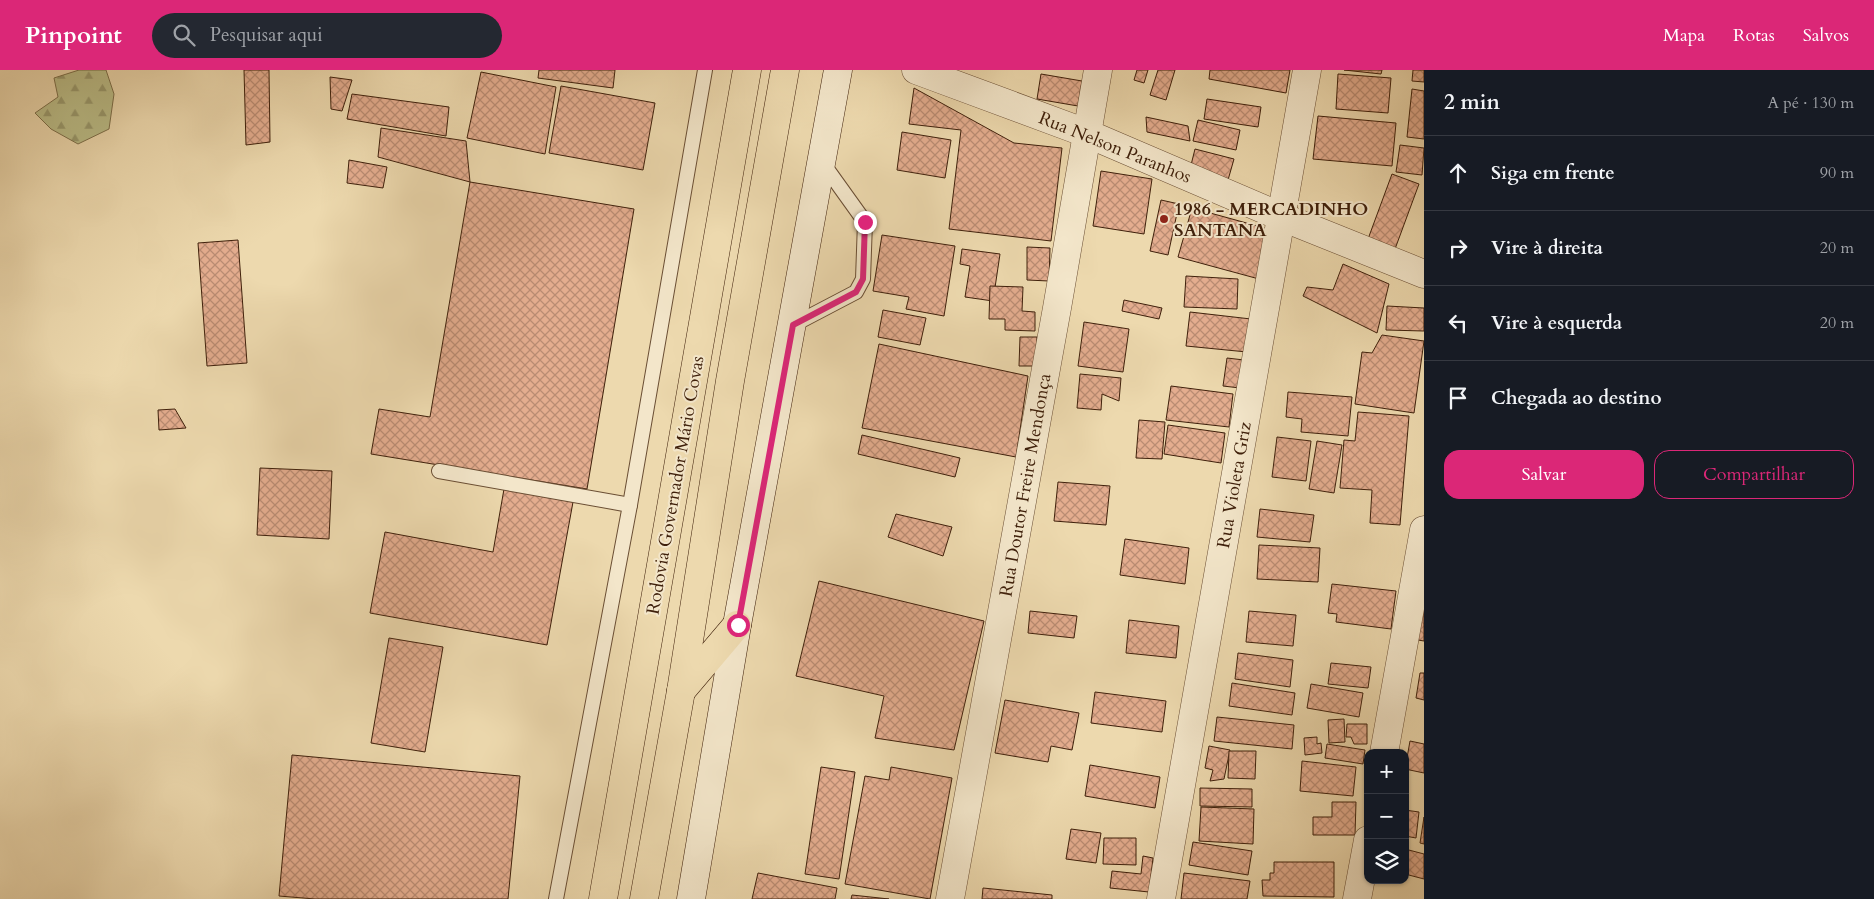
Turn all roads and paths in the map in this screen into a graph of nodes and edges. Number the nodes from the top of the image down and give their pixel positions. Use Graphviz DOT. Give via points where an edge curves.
graph roads {
  1 [pos="705,70"];
  2 [pos="747,70"];
  3 [pos="785,70"];
  4 [pos="838,70"];
  5 [pos="916,70"];
  6 [pos="1098,70"];
  7 [pos="1308,70"];
  8 [pos="1086,133"];
  9 [pos="822,162"];
  10 [pos="1282,217"];
  11 [pos="1424,274"];
  12 [pos="793,325"];
  13 [pos="439,471"];
  14 [pos="630,505"];
  15 [pos="1424,530"];
  16 [pos="738,625"];
  17 [pos="682,691"];
  18 [pos="1385,749"];
  19 [pos="1364,861"];
  20 [pos="556,899"];
  21 [pos="603,899"];
  22 [pos="644,899"];
  23 [pos="691,899"];
  24 [pos="950,899"];
  25 [pos="1161,899"];
  26 [pos="1357,899"];
  1 -- 14 [label="lane"];
  2 -- 21 [label="highway, Rodovia Governador Mário Covas"];
  3 -- 17 [label="highway, Rodovia Governador Mário Covas" via="730,381"];
  4 -- 9 [label="street"];
  5 -- 8 [label="street, Rua Nelson Paranhos"];
  6 -- 8 [label="street, Rua Doutor Freire Mendonça"];
  7 -- 10 [label="street, Rua Violeta Griz"];
  8 -- 10 [label="street, Rua Nelson Paranhos"];
  8 -- 24 [label="street, Rua Doutor Freire Mendonça"];
  9 -- 12 [label="street"];
  9 -- 12 [label="lane" via="865,222 863,279 856,292"];
  10 -- 11 [label="street, Rua Nelson Paranhos"];
  10 -- 25 [label="street, Rua Violeta Griz"];
  12 -- 16 [label="street"];
  13 -- 14 [label="lane"];
  14 -- 20 [label="lane"];
  15 -- 18 [label="street"];
  16 -- 17 [label="highway"];
  16 -- 23 [label="street"];
  17 -- 22 [label="highway, Rodovia Governador Mário Covas"];
  19 -- 26 [label="street"];
}
